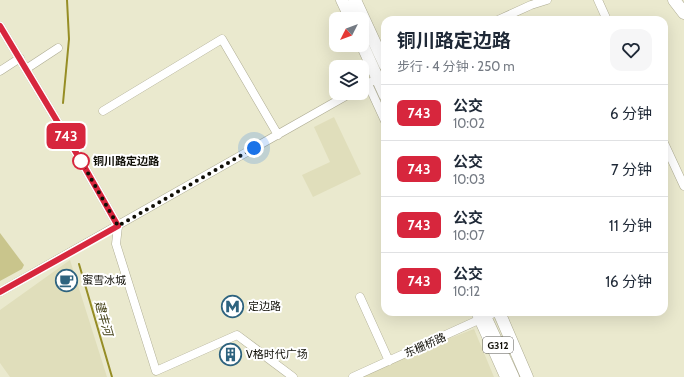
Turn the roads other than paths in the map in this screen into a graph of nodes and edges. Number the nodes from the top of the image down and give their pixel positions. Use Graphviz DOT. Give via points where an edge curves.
graph roads {
  1 [pos="342,0"];
  2 [pos="355,0"];
  3 [pos="547,0"];
  4 [pos="598,0"];
  5 [pos="674,0"];
  6 [pos="347,12"];
  7 [pos="684,14"];
  8 [pos="507,16"];
  9 [pos="605,16"];
  10 [pos="0,26"];
  11 [pos="58,48"];
  12 [pos="364,52"];
  13 [pos="381,56"];
  14 [pos="20,58"];
  15 [pos="26,69"];
  16 [pos="0,71"];
  17 [pos="373,81"];
  18 [pos="381,90"];
  19 [pos="339,100"];
  20 [pos="381,108"];
  21 [pos="103,111"];
  22 [pos="278,135"];
  23 [pos="668,152"];
  24 [pos="684,186"];
  25 [pos="118,226"];
  26 [pos="0,292"];
  27 [pos="360,297"];
  28 [pos="478,316"];
  29 [pos="480,316"];
  30 [pos="481,316"];
  31 [pos="500,316"];
  32 [pos="389,361"];
  33 [pos="293,377"];
  34 [pos="353,377"];
  35 [pos="504,377"];
  36 [pos="513,377"];
  37 [pos="527,377"];
  1 -- 6 [label="highway"];
  2 -- 13 [label="highway"];
  3 -- 8 [label="street"];
  4 -- 9 [label="street"];
  5 -- 7 [label="highway"];
  10 -- 14 [label="street"];
  11 -- 15 [label="street"];
  12 -- 17 [label="highway"];
  14 -- 15 [label="street"];
  14 -- 16 [label="street"];
  15 -- 25 [label="street"];
  17 -- 18 [label="highway"];
  17 -- 20 [label="street"];
  19 -- 22 [label="street"];
  21 -- 22 [label="street" via="222,39"];
  22 -- 25 [label="street"];
  23 -- 24 [label="street"];
  25 -- 26 [label="street"];
  25 -- 33 [label="street" via="116,244 156,371 237,335"];
  27 -- 32 [label="street"];
  28 -- 32 [label="street, 东栅桥路"];
  29 -- 35 [label="street"];
  30 -- 36 [label="highway, G312"];
  31 -- 37 [label="highway, G312"];
  32 -- 34 [label="street, 东栅桥路"];
}
